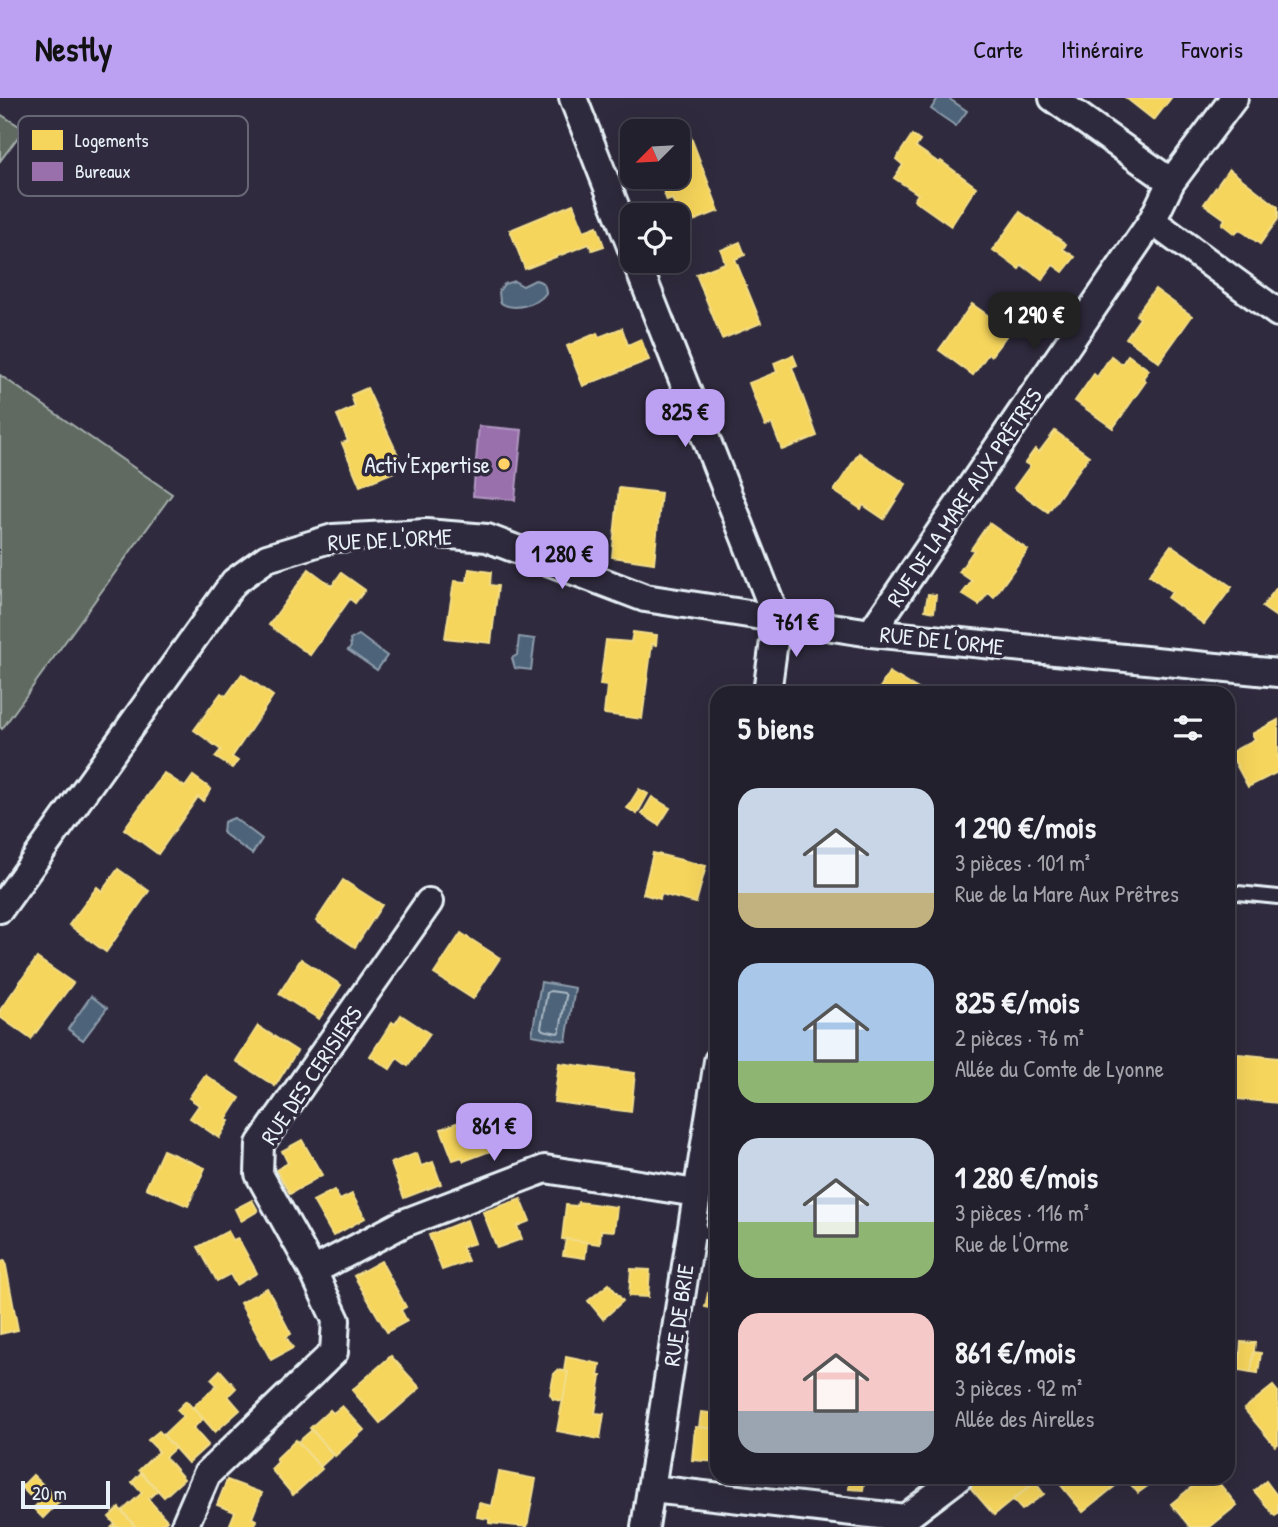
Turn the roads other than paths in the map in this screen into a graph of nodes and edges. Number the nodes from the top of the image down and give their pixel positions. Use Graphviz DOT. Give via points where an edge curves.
graph roads {
  1 [pos="573,98"];
  2 [pos="1053,98"];
  3 [pos="1234,98"];
  4 [pos="1171,182"];
  5 [pos="620,218"];
  6 [pos="1152,222"];
  7 [pos="641,273"];
  8 [pos="1278,313"];
  9 [pos="777,619"];
  10 [pos="870,633"];
  11 [pos="1278,673"];
  12 [pos="768,686"];
  13 [pos="1235,893"];
  14 [pos="1278,897"];
  15 [pos="429,902"];
  16 [pos="0,909"];
  17 [pos="710,1108"];
  18 [pos="696,1193"];
  19 [pos="691,1233"];
  20 [pos="710,1234"];
  21 [pos="313,1271"];
  22 [pos="949,1484"];
  23 [pos="652,1489"];
  24 [pos="184,1527"];
  25 [pos="645,1527"];
  1 -- 5 [label="street"];
  2 -- 4 [label="street"];
  3 -- 4 [label="street, RUE DE LA MARE AUX PRÊTRES"];
  4 -- 6 [label="street, RUE DE LA MARE AUX PRÊTRES"];
  6 -- 8 [label="street"];
  6 -- 10 [label="street, RUE DE LA MARE AUX PRÊTRES"];
  7 -- 9 [label="street"];
  9 -- 10 [label="street, RUE DE L'ORME"];
  9 -- 12 [label="street"];
  9 -- 16 [label="street, RUE DE L'ORME" via="645,598 487,538 426,533 333,538 267,558 234,582"];
  10 -- 11 [label="street, RUE DE L'ORME"];
  13 -- 14 [label="lane"];
  15 -- 21 [label="street, RUE DES CERISIERS" via="260,1144 259,1174"];
  17 -- 18 [label="street, RUE DE BRIE"];
  18 -- 19 [label="street, RUE DE BRIE"];
  18 -- 21 [label="street" via="545,1169 404,1223"];
  19 -- 20 [label="lane"];
  19 -- 23 [label="street, RUE DE BRIE"];
  21 -- 24 [label="street, RUE DES CERISIERS" via="336,1320 334,1352 207,1474"];
  22 -- 23 [label="street" via="905,1518"];
  23 -- 25 [label="street, RUE DE BRIE"];
}
